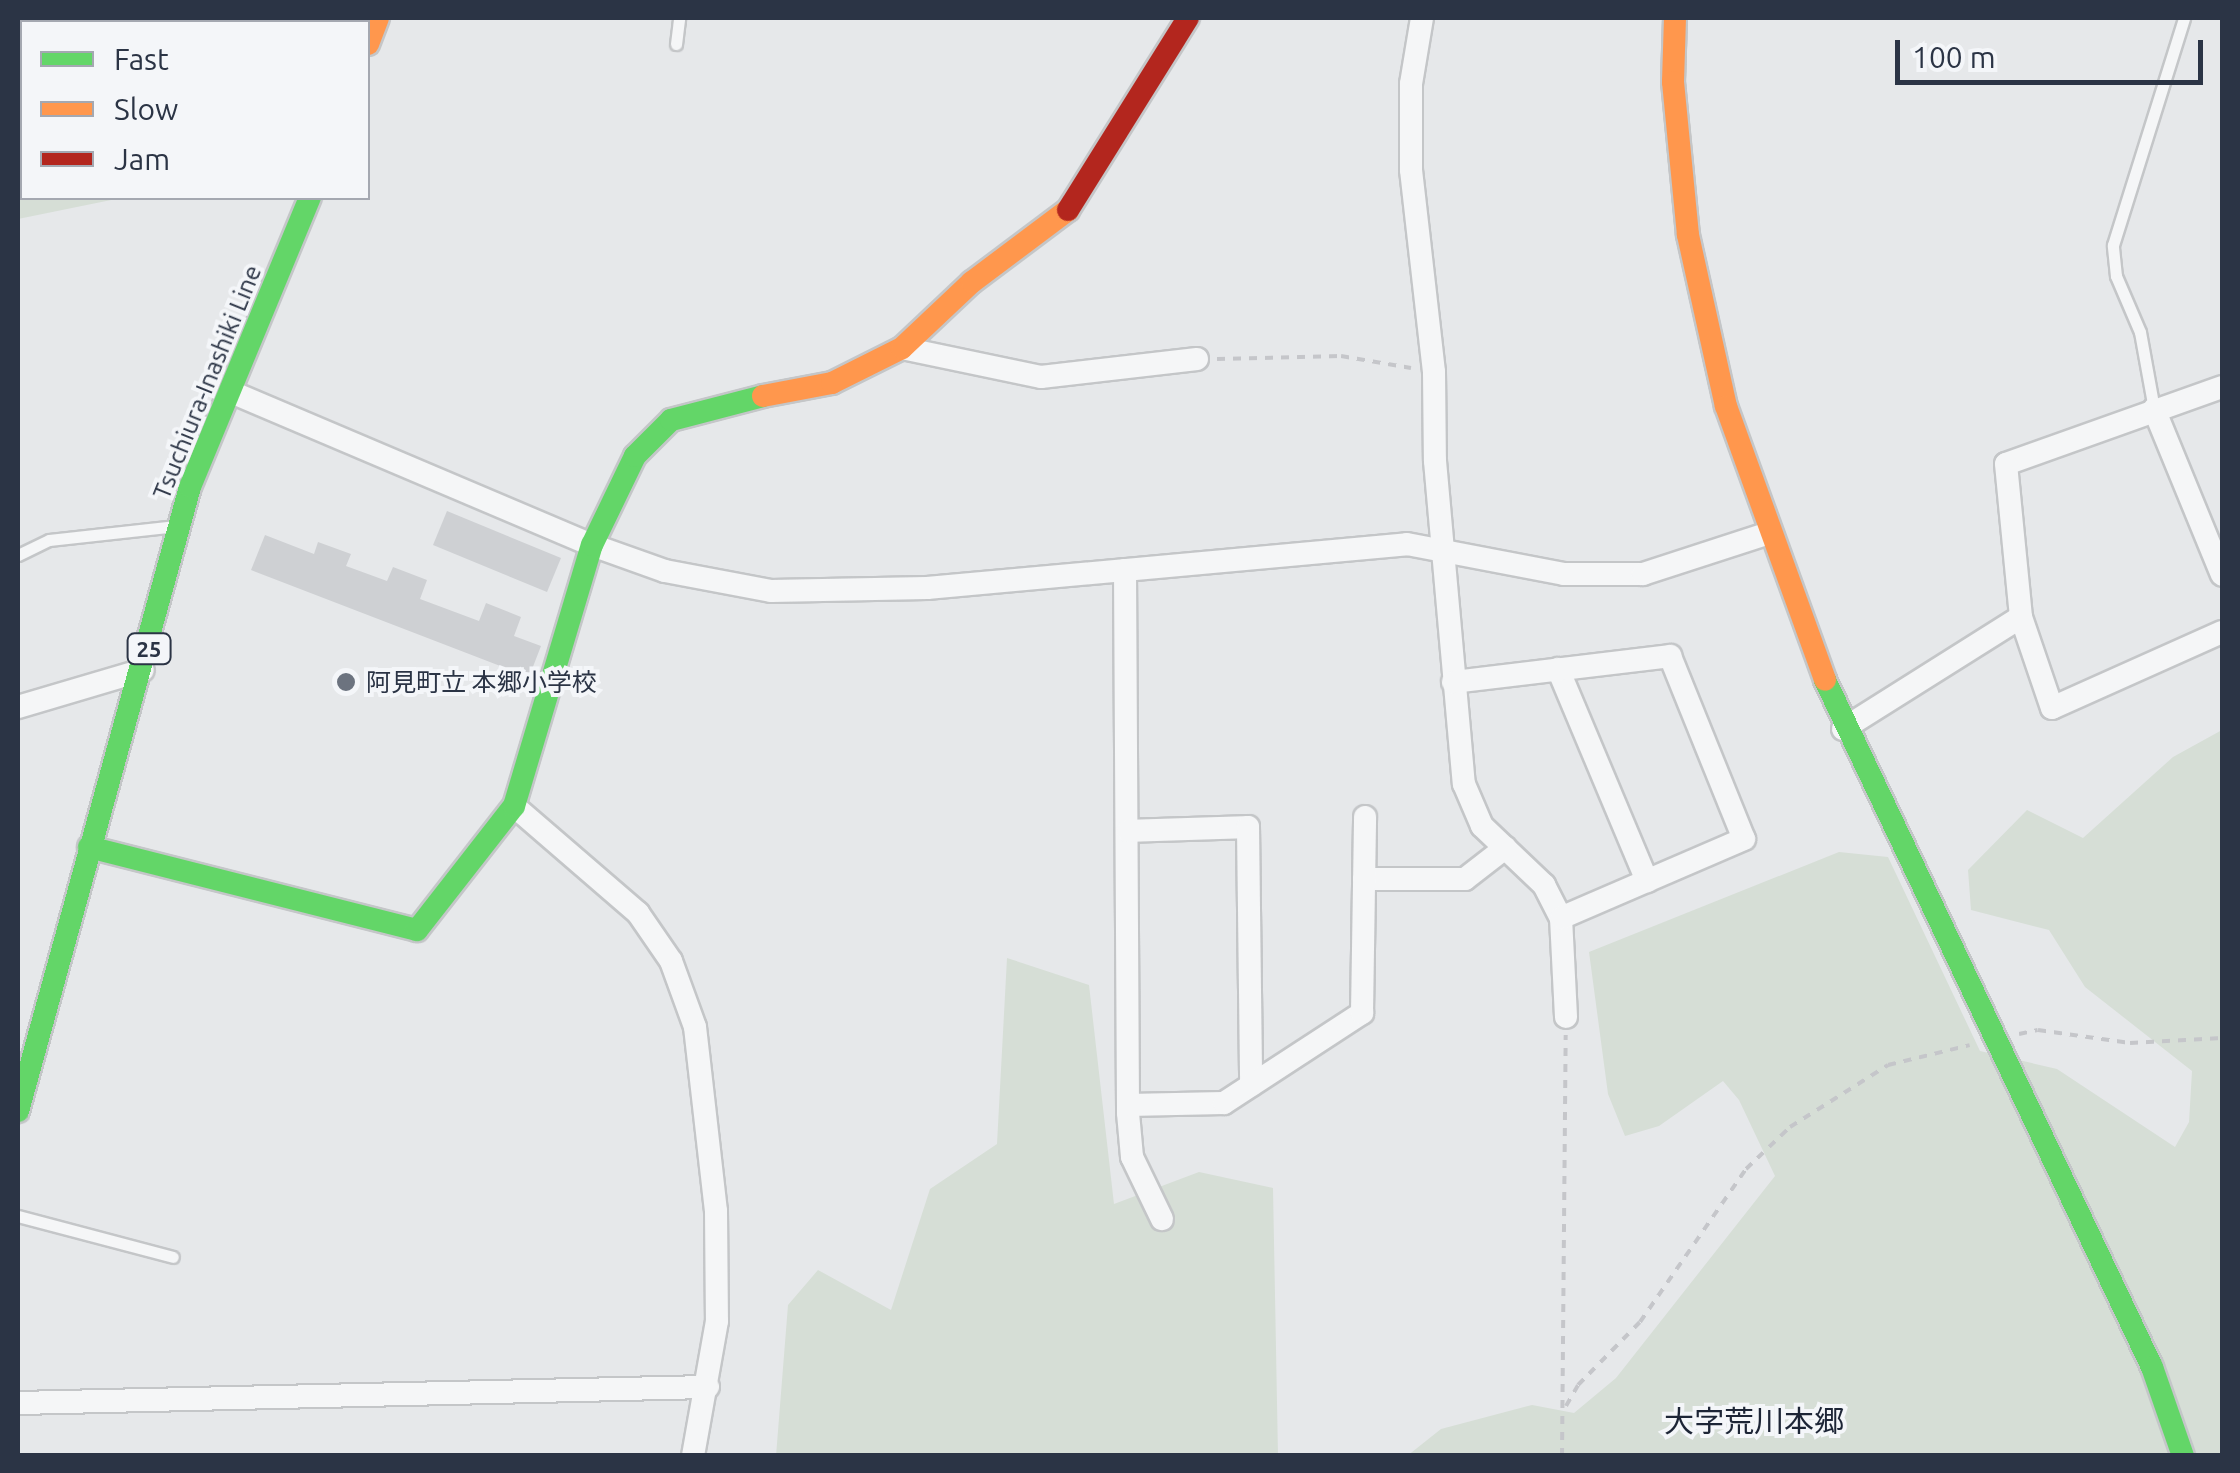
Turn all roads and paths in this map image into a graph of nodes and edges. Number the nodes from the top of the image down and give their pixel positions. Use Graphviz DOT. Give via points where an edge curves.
graph roads {
  1 [pos="679,18"];
  2 [pos="1188,18"];
  3 [pos="1422,18"];
  4 [pos="1675,18"];
  5 [pos="2184,18"];
  6 [pos="676,44"];
  7 [pos="309,200"];
  8 [pos="902,348"];
  9 [pos="1197,359"];
  10 [pos="1434,372"];
  11 [pos="2222,387"];
  12 [pos="231,392"];
  13 [pos="2154,408"];
  14 [pos="180,526"];
  15 [pos="1768,533"];
  16 [pos="592,545"];
  17 [pos="1444,549"];
  18 [pos="18,555"];
  19 [pos="1125,570"];
  20 [pos="2222,576"];
  21 [pos="2022,616"];
  22 [pos="2222,632"];
  23 [pos="1558,669"];
  24 [pos="143,670"];
  25 [pos="1453,682"];
  26 [pos="18,707"];
  27 [pos="1843,729"];
  28 [pos="514,806"];
  29 [pos="1365,817"];
  30 [pos="1128,831"];
  31 [pos="89,847"];
  32 [pos="1505,848"];
  33 [pos="1364,879"];
  34 [pos="1647,880"];
  35 [pos="1561,918"];
  36 [pos="1566,1017"];
  37 [pos="2222,1038"];
  38 [pos="1995,1039"];
  39 [pos="1252,1085"];
  40 [pos="1128,1105"];
  41 [pos="18,1110"];
  42 [pos="18,1216"];
  43 [pos="1162,1218"];
  44 [pos="173,1256"];
  45 [pos="708,1387"];
  46 [pos="18,1403"];
  47 [pos="1566,1406"];
  48 [pos="692,1456"];
  49 [pos="1562,1456"];
  50 [pos="2183,1456"];
  1 -- 6 [label="lane"];
  2 -- 8 [label="street" via="1096,174 1057,224 972,282"];
  3 -- 10 [label="street" via="1411,84 1411,170"];
  4 -- 15 [label="street" via="1673,82 1688,235 1726,406"];
  5 -- 13 [label="lane" via="2113,245"];
  7 -- 12 [label="street, Tsuchiura-Inashiki Line / 25"];
  8 -- 9 [label="street" via="1041,377"];
  8 -- 16 [label="street" via="832,383 703,407 671,420 635,456"];
  9 -- 10 [label="path" via="1341,356"];
  10 -- 17 [label="street"];
  11 -- 13 [label="street"];
  12 -- 14 [label="street, Tsuchiura-Inashiki Line / 25"];
  12 -- 16 [label="street"];
  13 -- 20 [label="street"];
  13 -- 21 [label="street" via="2006,464"];
  14 -- 18 [label="lane" via="49,540"];
  14 -- 24 [label="street, Tsuchiura-Inashiki Line / 25"];
  15 -- 17 [label="street" via="1643,574 1564,574"];
  15 -- 27 [label="street"];
  16 -- 19 [label="street" via="665,571 772,591 928,588"];
  16 -- 28 [label="street"];
  17 -- 19 [label="street" via="1407,544"];
  17 -- 25 [label="street"];
  19 -- 30 [label="street"];
  21 -- 22 [label="street" via="2052,708"];
  21 -- 27 [label="street"];
  23 -- 25 [label="street"];
  23 -- 34 [label="street"];
  23 -- 34 [label="street" via="1670,656 1744,839"];
  24 -- 26 [label="street"];
  24 -- 31 [label="street, Tsuchiura-Inashiki Line / 25"];
  25 -- 32 [label="street" via="1464,784 1482,826"];
  27 -- 38 [label="street"];
  28 -- 31 [label="street" via="417,930"];
  28 -- 45 [label="street" via="638,913 671,961 695,1026 716,1211 717,1320"];
  29 -- 33 [label="street"];
  30 -- 39 [label="street" via="1248,827"];
  30 -- 40 [label="street"];
  31 -- 41 [label="street, Tsuchiura-Inashiki Line / 25"];
  32 -- 33 [label="street" via="1465,879"];
  32 -- 35 [label="street" via="1544,886"];
  33 -- 39 [label="street" via="1362,1013"];
  34 -- 35 [label="street"];
  35 -- 36 [label="street"];
  36 -- 47 [label="path"];
  37 -- 38 [label="path" via="2130,1043 2038,1030"];
  38 -- 47 [label="path" via="1888,1065 1790,1127 1746,1169 1640,1322"];
  38 -- 50 [label="street" via="2152,1367"];
  39 -- 40 [label="street" via="1224,1103"];
  40 -- 43 [label="street" via="1132,1157"];
  42 -- 44 [label="lane"];
  45 -- 46 [label="street"];
  45 -- 48 [label="street"];
  47 -- 49 [label="path"];
}
